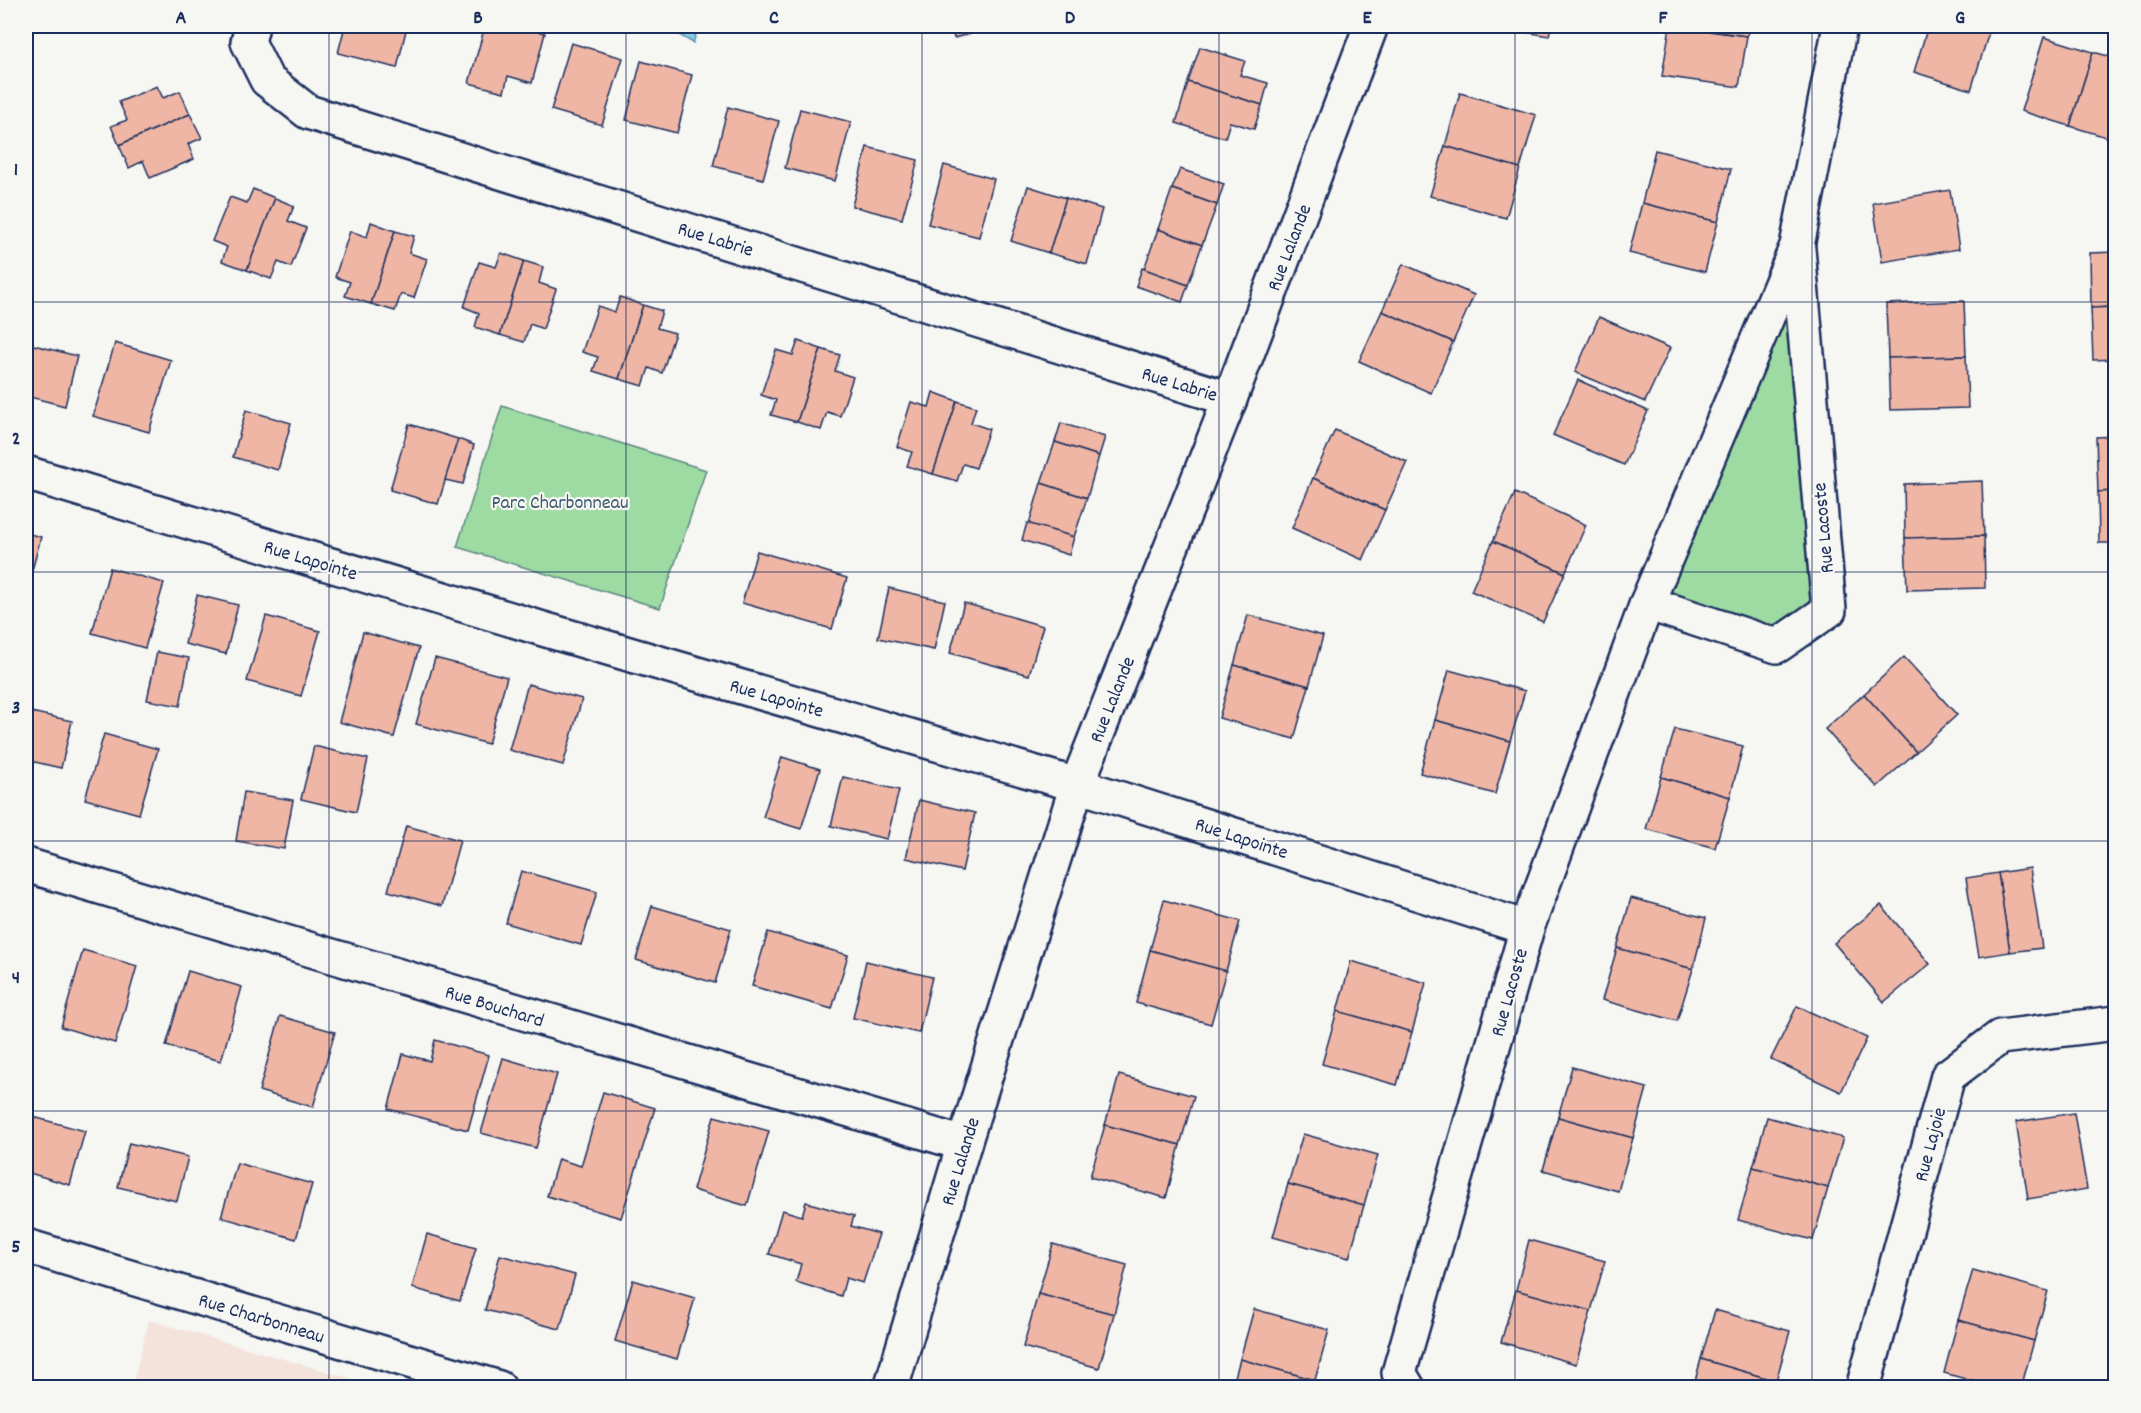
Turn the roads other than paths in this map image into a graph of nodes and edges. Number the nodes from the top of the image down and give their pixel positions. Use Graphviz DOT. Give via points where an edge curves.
graph roads {
  1 [pos="252,26"];
  2 [pos="1371,26"];
  3 [pos="1840,26"];
  4 [pos="1797,246"];
  5 [pos="1230,399"];
  6 [pos="26,473"];
  7 [pos="1647,603"];
  8 [pos="1077,784"];
  9 [pos="26,865"];
  10 [pos="1527,928"];
  11 [pos="2115,1023"];
  12 [pos="963,1144"];
  13 [pos="26,1246"];
  14 [pos="499,1388"];
  15 [pos="891,1388"];
  16 [pos="1408,1388"];
  17 [pos="1863,1388"];
  1 -- 5 [label="street, Rue Labrie" via="248,42 267,80 308,112"];
  2 -- 5 [label="street, Rue Lalande"];
  3 -- 4 [label="street, Rue Lacoste"];
  4 -- 7 [label="street, Rue Lacoste"];
  4 -- 7 [label="street, Rue Lacoste" via="1829,610 1777,646"];
  5 -- 8 [label="street, Rue Lalande"];
  6 -- 8 [label="street, Rue Lapointe"];
  7 -- 10 [label="street, Rue Lacoste"];
  8 -- 10 [label="street, Rue Lapointe"];
  8 -- 12 [label="street, Rue Lalande"];
  9 -- 12 [label="street, Rue Bouchard"];
  10 -- 16 [label="street, Rue Lacoste" via="1399,1372"];
  11 -- 17 [label="street, Rue Lajoie" via="2000,1038 1948,1076"];
  12 -- 15 [label="street, Rue Lalande"];
  13 -- 14 [label="street, Rue Charbonneau"];
}
